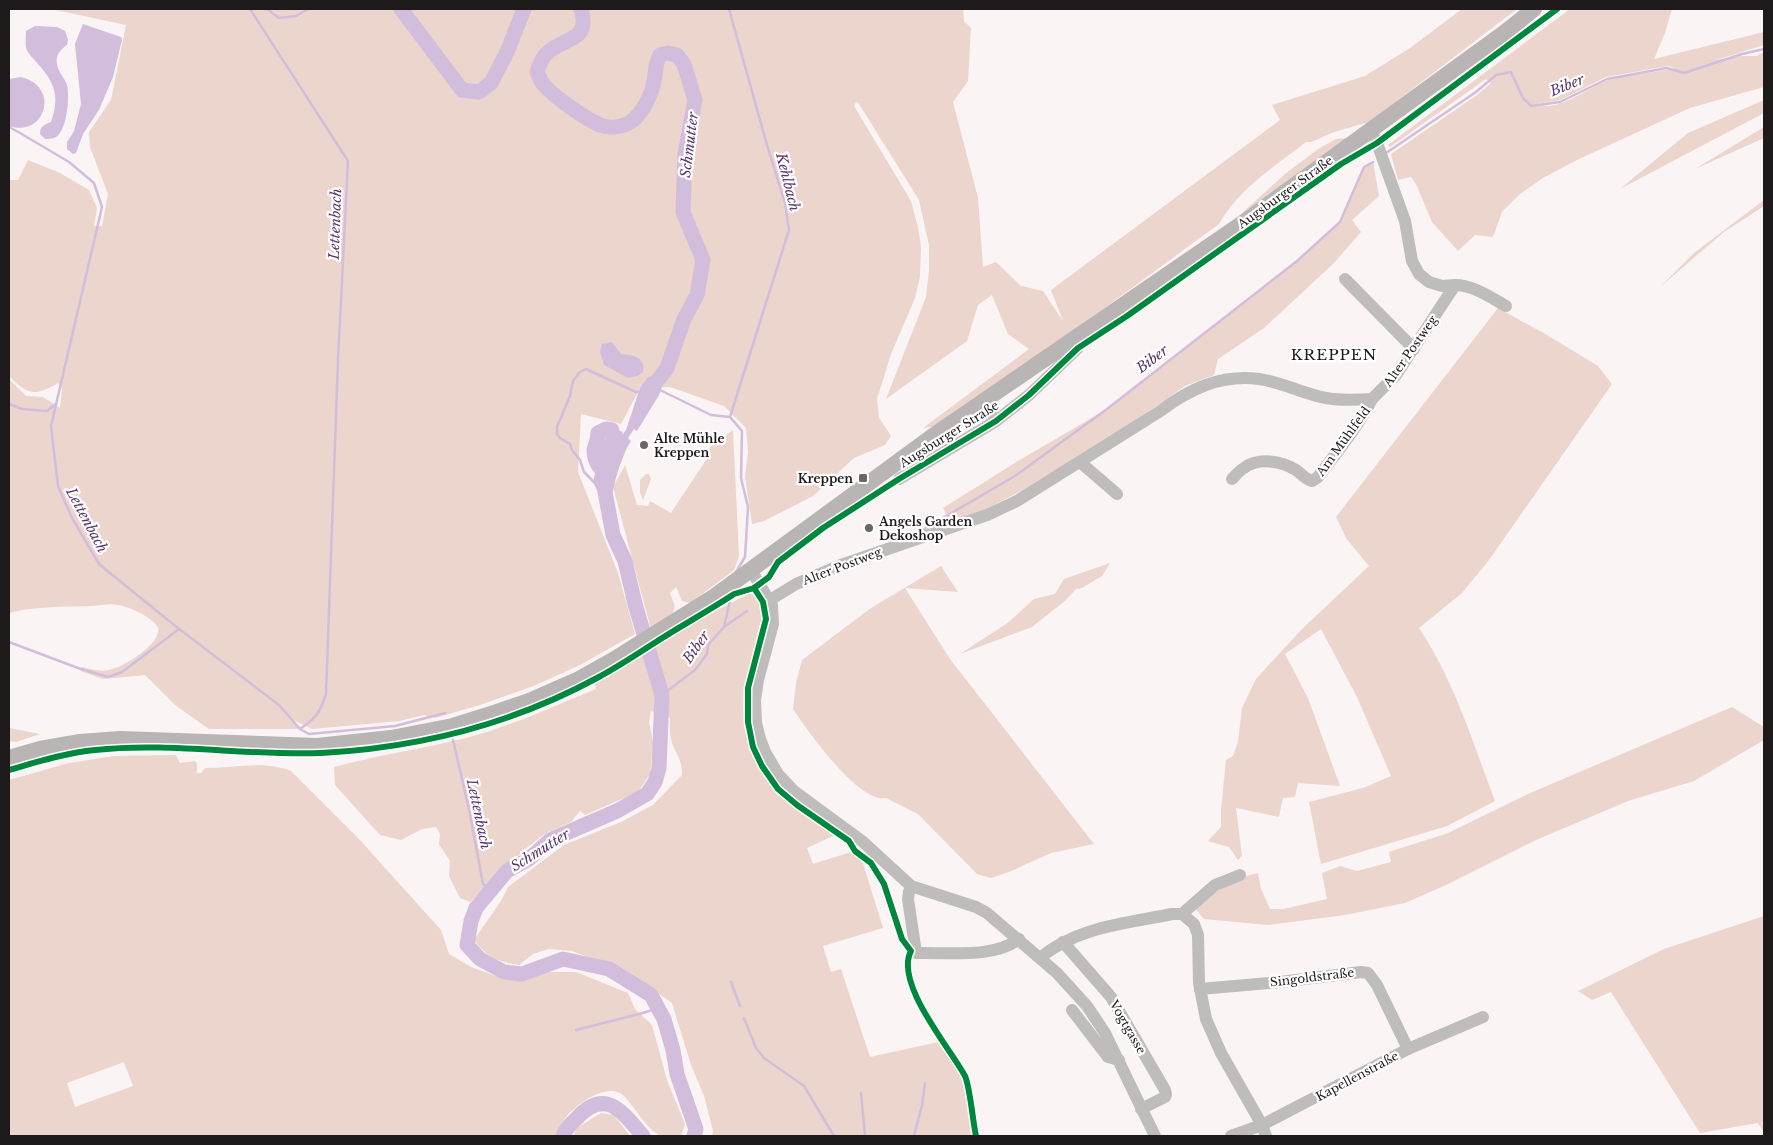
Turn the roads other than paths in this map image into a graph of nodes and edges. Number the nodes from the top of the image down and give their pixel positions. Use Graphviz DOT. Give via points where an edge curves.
graph roads {
  1 [pos="1534,9"];
  2 [pos="1371,131"];
  3 [pos="1345,279"];
  4 [pos="1454,285"];
  5 [pos="1506,306"];
  6 [pos="1078,348"];
  7 [pos="1414,350"];
  8 [pos="1372,399"];
  9 [pos="981,401"];
  10 [pos="996,421"];
  11 [pos="1080,462"];
  12 [pos="899,479"];
  13 [pos="1232,479"];
  14 [pos="1117,494"];
  15 [pos="749,572"];
  16 [pos="770,600"];
  17 [pos="9,758"];
  18 [pos="1240,874"];
  19 [pos="911,886"];
  20 [pos="1182,914"];
  21 [pos="1018,939"];
  22 [pos="1063,942"];
  23 [pos="1040,958"];
  24 [pos="1200,989"];
  25 [pos="1072,1010"];
  26 [pos="1483,1017"];
  27 [pos="1408,1049"];
  28 [pos="1119,1060"];
  29 [pos="1141,1109"];
  30 [pos="1264,1131"];
  31 [pos="1155,1136"];
  32 [pos="1231,1136"];
  1 -- 2 [label="main road, Augsburger Straße"];
  2 -- 4 [label="street" via="1405,221 1412,261 1419,274 1429,282"];
  2 -- 9 [label="main road, Augsburger Straße" via="1247,220"];
  3 -- 7 [label="street"];
  4 -- 5 [label="street" via="1474,288"];
  4 -- 7 [label="street, Alter Postweg"];
  6 -- 10 [label="street, Augsburger Straße"];
  7 -- 8 [label="street, Alter Postweg" via="1396,375"];
  8 -- 11 [label="street, Alter Postweg" via="1325,398 1259,379 1230,378 1180,396"];
  8 -- 13 [label="street, Am Mühlfeld" via="1344,443 1312,481 1273,462 1258,462 1244,468"];
  9 -- 10 [label="street, Augsburger Straße"];
  9 -- 15 [label="main road, Augsburger Straße"];
  10 -- 12 [label="street, Augsburger Straße"];
  11 -- 14 [label="street"];
  11 -- 16 [label="street, Alter Postweg" via="1017,501 987,515 841,565 796,584"];
  15 -- 16 [label="street"];
  15 -- 17 [label="main road, Augsburger Straße" via="631,649 578,679 491,714 450,726 391,738 318,746 120,739 80,742"];
  16 -- 19 [label="street" via="773,624 755,700 756,723 765,752 778,774 794,790 862,840"];
  18 -- 20 [label="street" via="1215,885"];
  19 -- 21 [label="street" via="976,907"];
  19 -- 21 [label="street" via="908,899 916,952 982,952 1003,948"];
  20 -- 22 [label="street" via="1093,930"];
  20 -- 24 [label="street" via="1194,924 1198,935"];
  21 -- 23 [label="street"];
  22 -- 23 [label="street"];
  22 -- 29 [label="street, Vogtgasse" via="1111,997 1165,1090 1165,1097"];
  23 -- 28 [label="street" via="1087,1006"];
  24 -- 27 [label="street, Singoldstraße" via="1368,973"];
  24 -- 30 [label="street" via="1206,1019 1221,1053"];
  25 -- 28 [label="street" via="1108,1057"];
  26 -- 27 [label="street, Kapellenstraße"];
  27 -- 30 [label="street, Kapellenstraße"];
  28 -- 29 [label="street"];
  29 -- 31 [label="street"];
  30 -- 32 [label="street, Kapellenstraße"];
}
